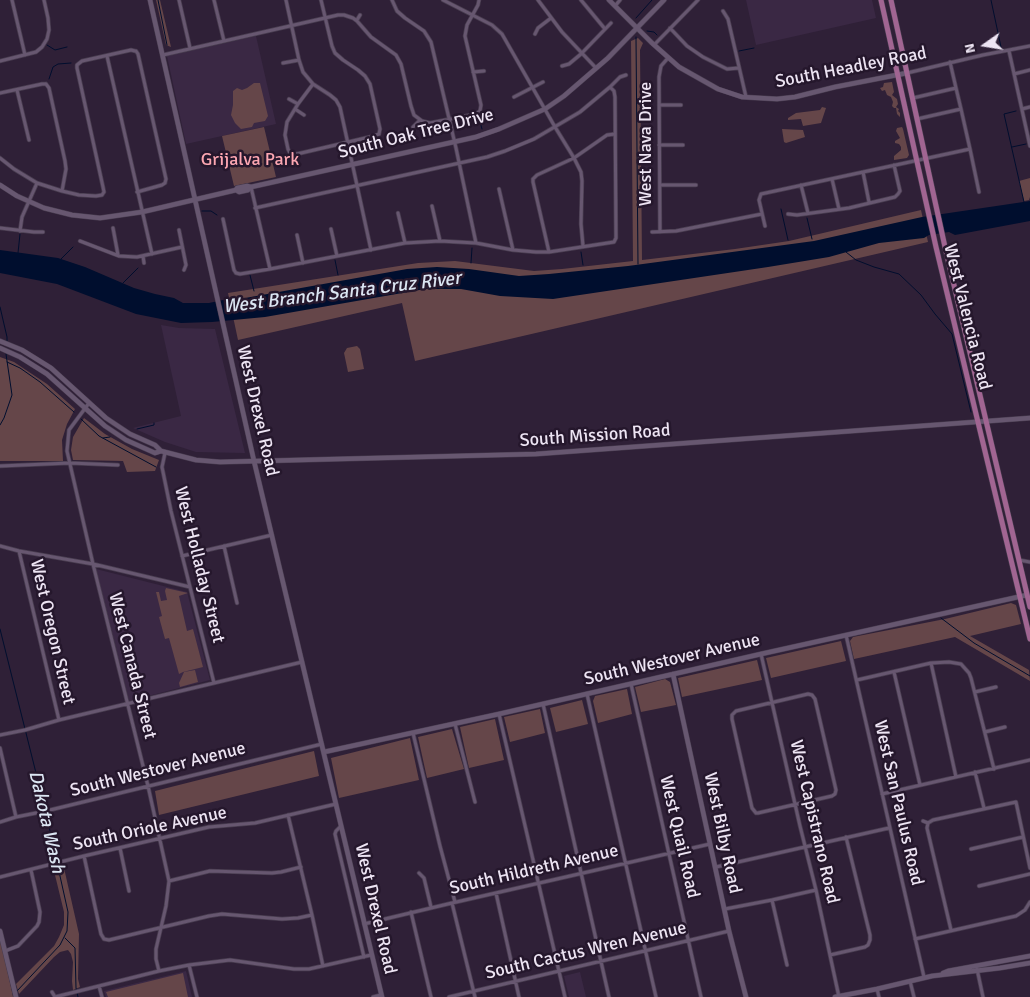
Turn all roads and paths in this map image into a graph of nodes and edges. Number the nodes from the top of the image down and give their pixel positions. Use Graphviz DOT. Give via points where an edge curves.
graph roads {
  1 [pos="12,0"];
  2 [pos="44,0"];
  3 [pos="150,0"];
  4 [pos="179,0"];
  5 [pos="214,0"];
  6 [pos="286,0"];
  7 [pos="321,0"];
  8 [pos="392,0"];
  9 [pos="443,0"];
  10 [pos="479,0"];
  11 [pos="538,0"];
  12 [pos="581,0"];
  13 [pos="609,0"];
  14 [pos="620,0"];
  15 [pos="664,0"];
  16 [pos="698,0"];
  17 [pos="882,0"];
  18 [pos="891,0"];
  19 [pos="615,6"];
  20 [pos="723,11"];
  21 [pos="472,15"];
  22 [pos="360,16"];
  23 [pos="325,18"];
  24 [pos="551,18"];
  25 [pos="356,20"];
  26 [pos="611,23"];
  27 [pos="292,26"];
  28 [pos="638,28"];
  29 [pos="670,28"];
  30 [pos="605,29"];
  31 [pos="535,34"];
  32 [pos="224,41"];
  33 [pos="654,45"];
  34 [pos="1030,46"];
  35 [pos="190,48"];
  36 [pos="1009,51"];
  37 [pos="581,54"];
  38 [pos="25,55"];
  39 [pos="163,55"];
  40 [pos="107,56"];
  41 [pos="668,58"];
  42 [pos="298,60"];
  43 [pos="0,61"];
  44 [pos="950,62"];
  45 [pos="283,63"];
  46 [pos="562,66"];
  47 [pos="739,68"];
  48 [pos="596,69"];
  49 [pos="1030,70"];
  50 [pos="484,71"];
  51 [pos="473,72"];
  52 [pos="907,73"];
  53 [pos="1014,74"];
  54 [pos="626,75"];
  55 [pos="898,75"];
  56 [pos="543,82"];
  57 [pos="313,84"];
  58 [pos="533,87"];
  59 [pos="610,87"];
  60 [pos="956,88"];
  61 [pos="17,90"];
  62 [pos="0,93"];
  63 [pos="514,97"];
  64 [pos="746,98"];
  65 [pos="913,98"];
  66 [pos="289,99"];
  67 [pos="298,104"];
  68 [pos="659,105"];
  69 [pos="680,105"];
  70 [pos="1030,107"];
  71 [pos="544,109"];
  72 [pos="961,109"];
  73 [pos="1022,109"];
  74 [pos="295,110"];
  75 [pos="304,115"];
  76 [pos="917,119"];
  77 [pos="420,120"];
  78 [pos="448,120"];
  79 [pos="413,127"];
  80 [pos="555,127"];
  81 [pos="615,134"];
  82 [pos="29,140"];
  83 [pos="347,142"];
  84 [pos="454,142"];
  85 [pos="1030,144"];
  86 [pos="659,145"];
  87 [pos="683,145"];
  88 [pos="970,149"];
  89 [pos="0,158"];
  90 [pos="574,158"];
  91 [pos="925,159"];
  92 [pos="917,160"];
  93 [pos="459,164"];
  94 [pos="353,165"];
  95 [pos="894,165"];
  96 [pos="863,172"];
  97 [pos="832,178"];
  98 [pos="37,183"];
  99 [pos="696,184"];
  100 [pos="0,185"];
  101 [pos="660,185"];
  102 [pos="801,185"];
  103 [pos="358,186"];
  104 [pos="251,187"];
  105 [pos="499,189"];
  106 [pos="62,191"];
  107 [pos="137,192"];
  108 [pos="979,192"];
  109 [pos="195,200"];
  110 [pos="28,202"];
  111 [pos="869,202"];
  112 [pos="432,206"];
  113 [pos="256,208"];
  114 [pos="839,209"];
  115 [pos="142,212"];
  116 [pos="398,213"];
  117 [pos="808,213"];
  118 [pos="762,214"];
  119 [pos="788,214"];
  120 [pos="223,219"];
  121 [pos="765,226"];
  122 [pos="0,228"];
  123 [pos="113,228"];
  124 [pos="331,229"];
  125 [pos="179,230"];
  126 [pos="20,231"];
  127 [pos="43,232"];
  128 [pos="652,232"];
  129 [pos="660,232"];
  130 [pos="297,235"];
  131 [pos="80,241"];
  132 [pos="440,241"];
  133 [pos="405,242"];
  134 [pos="476,243"];
  135 [pos="583,246"];
  136 [pos="182,247"];
  137 [pos="371,250"];
  138 [pos="513,250"];
  139 [pos="549,252"];
  140 [pos="152,254"];
  141 [pos="118,256"];
  142 [pos="143,256"];
  143 [pos="337,256"];
  144 [pos="144,263"];
  145 [pos="303,263"];
  146 [pos="270,269"];
  147 [pos="184,270"];
  148 [pos="0,341"];
  149 [pos="0,348"];
  150 [pos="89,403"];
  151 [pos="85,409"];
  152 [pos="1030,418"];
  153 [pos="986,421"];
  154 [pos="978,422"];
  155 [pos="163,452"];
  156 [pos="254,461"];
  157 [pos="70,463"];
  158 [pos="118,465"];
  159 [pos="0,466"];
  160 [pos="272,535"];
  161 [pos="0,546"];
  162 [pos="224,546"];
  163 [pos="19,551"];
  164 [pos="182,556"];
  165 [pos="1019,560"];
  166 [pos="1030,562"];
  167 [pos="93,564"];
  168 [pos="190,587"];
  169 [pos="1027,595"];
  170 [pos="1020,596"];
  171 [pos="237,603"];
  172 [pos="1030,607"];
  173 [pos="846,635"];
  174 [pos="1030,639"];
  175 [pos="761,654"];
  176 [pos="302,662"];
  177 [pos="931,663"];
  178 [pos="894,672"];
  179 [pos="673,674"];
  180 [pos="857,680"];
  181 [pos="214,683"];
  182 [pos="631,684"];
  183 [pos="996,686"];
  184 [pos="975,692"];
  185 [pos="587,693"];
  186 [pos="543,703"];
  187 [pos="772,703"];
  188 [pos="127,704"];
  189 [pos="499,714"];
  190 [pos="59,720"];
  191 [pos="455,723"];
  192 [pos="1004,727"];
  193 [pos="985,732"];
  194 [pos="413,733"];
  195 [pos="0,735"];
  196 [pos="322,744"];
  197 [pos="0,748"];
  198 [pos="324,752"];
  199 [pos="1030,760"];
  200 [pos="994,769"];
  201 [pos="975,772"];
  202 [pos="956,777"];
  203 [pos="920,785"];
  204 [pos="148,786"];
  205 [pos="882,794"];
  206 [pos="476,802"];
  207 [pos="336,804"];
  208 [pos="795,804"];
  209 [pos="984,808"];
  210 [pos="755,812"];
  211 [pos="288,815"];
  212 [pos="752,816"];
  213 [pos="16,817"];
  214 [pos="923,820"];
  215 [pos="0,822"];
  216 [pos="928,823"];
  217 [pos="341,826"];
  218 [pos="889,828"];
  219 [pos="846,837"];
  220 [pos="1023,837"];
  221 [pos="160,839"];
  222 [pos="710,844"];
  223 [pos="805,847"];
  224 [pos="120,848"];
  225 [pos="971,849"];
  226 [pos="669,854"];
  227 [pos="84,856"];
  228 [pos="626,864"];
  229 [pos="301,866"];
  230 [pos="716,867"];
  231 [pos="1030,868"];
  232 [pos="31,870"];
  233 [pos="419,873"];
  234 [pos="581,874"];
  235 [pos="1030,874"];
  236 [pos="0,877"];
  237 [pos="168,881"];
  238 [pos="539,883"];
  239 [pos="979,886"];
  240 [pos="816,890"];
  241 [pos="130,891"];
  242 [pos="496,893"];
  243 [pos="772,900"];
  244 [pos="453,902"];
  245 [pos="1030,902"];
  246 [pos="431,908"];
  247 [pos="724,910"];
  248 [pos="411,912"];
  249 [pos="312,915"];
  250 [pos="364,924"];
  251 [pos="161,928"];
  252 [pos="951,930"];
  253 [pos="0,931"];
  254 [pos="729,931"];
  255 [pos="104,938"];
  256 [pos="915,939"];
  257 [pos="688,941"];
  258 [pos="101,943"];
  259 [pos="5,951"];
  260 [pos="646,951"];
  261 [pos="830,954"];
  262 [pos="371,955"];
  263 [pos="1030,956"];
  264 [pos="364,957"];
  265 [pos="601,962"];
  266 [pos="1030,962"];
  267 [pos="189,965"];
  268 [pos="787,965"];
  269 [pos="323,966"];
  270 [pos="977,969"];
  271 [pos="159,971"];
  272 [pos="560,971"];
  273 [pos="924,978"];
  274 [pos="910,981"];
  275 [pos="516,982"];
  276 [pos="99,986"];
  277 [pos="877,989"];
  278 [pos="474,991"];
  279 [pos="52,992"];
  280 [pos="382,996"];
  281 [pos="16,997"];
  282 [pos="55,997"];
  283 [pos="102,997"];
  284 [pos="197,997"];
  285 [pos="374,997"];
  286 [pos="431,997"];
  287 [pos="449,997"];
  288 [pos="475,997"];
  289 [pos="519,997"];
  290 [pos="565,997"];
  291 [pos="609,997"];
  292 [pos="656,997"];
  293 [pos="701,997"];
  294 [pos="746,997"];
  295 [pos="838,997"];
  296 [pos="879,997"];
  297 [pos="914,997"];
  298 [pos="983,997"];
  1 -- 38 [label="street"];
  2 -- 38 [label="street" via="49,30 47,39 36,52"];
  3 -- 39 [label="street, West Drexel Road"];
  4 -- 35 [label="street"];
  5 -- 32 [label="street"];
  6 -- 27 [label="street"];
  7 -- 23 [label="street"];
  8 -- 78 [label="street" via="400,15 420,27 431,42"];
  9 -- 21 [label="street"];
  10 -- 21 [label="street"];
  11 -- 24 [label="street"];
  12 -- 30 [label="street"];
  13 -- 19 [label="street, South Headley Road"];
  14 -- 19 [label="street"];
  15 -- 28 [label="street, South Oak Tree Drive"];
  16 -- 29 [label="street"];
  17 -- 55 [label="main road, West Valencia Road"];
  18 -- 52 [label="main road, West Valencia Road"];
  19 -- 28 [label="street, South Headley Road"];
  20 -- 47 [label="street" via="728,19"];
  21 -- 51 [label="street" via="465,36"];
  21 -- 58 [label="street" via="502,34"];
  22 -- 25 [label="street"];
  23 -- 25 [label="street" via="338,15"];
  23 -- 27 [label="street"];
  23 -- 83 [label="street" via="335,53 365,76 370,84 380,129 379,135"];
  24 -- 31 [label="street"];
  24 -- 37 [label="street"];
  25 -- 77 [label="street" via="399,60 410,106"];
  26 -- 30 [label="street"];
  27 -- 32 [label="street"];
  27 -- 42 [label="street"];
  28 -- 33 [label="street, South Headley Road"];
  28 -- 48 [label="street, South Oak Tree Drive"];
  29 -- 33 [label="street"];
  29 -- 47 [label="street" via="703,57 727,69"];
  30 -- 37 [label="street"];
  32 -- 35 [label="street"];
  33 -- 41 [label="street, South Headley Road"];
  34 -- 36 [label="street, South Headley Road"];
  35 -- 39 [label="street"];
  36 -- 44 [label="street, South Headley Road"];
  36 -- 53 [label="street"];
  37 -- 46 [label="street"];
  37 -- 48 [label="street"];
  38 -- 43 [label="street"];
  39 -- 109 [label="street, West Drexel Road"];
  40 -- 106 [label="street" via="77,64 103,195"];
  40 -- 107 [label="street"];
  40 -- 107 [label="street" via="132,50 138,54 166,179 166,184"];
  41 -- 64 [label="street, South Headley Road" via="718,89"];
  41 -- 68 [label="street, West Nava Drive" via="659,72"];
  42 -- 45 [label="street"];
  42 -- 57 [label="street"];
  44 -- 52 [label="street, South Headley Road"];
  44 -- 60 [label="street"];
  47 -- 64 [label="street"];
  48 -- 71 [label="street, South Oak Tree Drive"];
  49 -- 53 [label="street"];
  50 -- 51 [label="street"];
  51 -- 78 [label="street" via="481,112"];
  52 -- 55 [label="street, South Headley Road"];
  52 -- 65 [label="main road, West Valencia Road"];
  53 -- 73 [label="street"];
  54 -- 59 [label="street"];
  55 -- 64 [label="street, South Headley Road" via="794,97"];
  55 -- 92 [label="main road, West Valencia Road"];
  56 -- 58 [label="street"];
  57 -- 67 [label="street"];
  57 -- 83 [label="street" via="336,100"];
  58 -- 63 [label="street"];
  58 -- 71 [label="street"];
  59 -- 80 [label="street" via="580,112"];
  59 -- 81 [label="street" via="615,94"];
  60 -- 65 [label="street"];
  60 -- 72 [label="street"];
  61 -- 62 [label="street"];
  61 -- 82 [label="street"];
  61 -- 106 [label="street" via="47,83 66,161"];
  65 -- 76 [label="main road, West Valencia Road"];
  66 -- 67 [label="street"];
  67 -- 74 [label="street"];
  68 -- 69 [label="street"];
  68 -- 86 [label="street, West Nava Drive"];
  70 -- 73 [label="street"];
  71 -- 80 [label="street"];
  71 -- 84 [label="street, South Oak Tree Drive" via="499,130"];
  72 -- 76 [label="street"];
  72 -- 88 [label="street"];
  73 -- 85 [label="street"];
  74 -- 75 [label="street"];
  74 -- 83 [label="street" via="289,118 285,135 290,154"];
  76 -- 91 [label="main road, West Valencia Road"];
  77 -- 78 [label="street" via="430,123"];
  77 -- 79 [label="street"];
  78 -- 84 [label="street"];
  80 -- 90 [label="street"];
  80 -- 93 [label="street" via="506,151"];
  81 -- 90 [label="street" via="607,135"];
  81 -- 135 [label="street" via="615,242"];
  83 -- 94 [label="street"];
  84 -- 93 [label="street"];
  84 -- 94 [label="street, South Oak Tree Drive"];
  86 -- 87 [label="street"];
  86 -- 101 [label="street, West Nava Drive"];
  88 -- 91 [label="street"];
  88 -- 108 [label="street"];
  89 -- 98 [label="street"];
  90 -- 135 [label="street" via="582,181"];
  90 -- 139 [label="street" via="532,178"];
  91 -- 92 [label="street"];
  91 -- 153 [label="main road, West Valencia Road"];
  92 -- 95 [label="street"];
  92 -- 154 [label="main road, West Valencia Road"];
  93 -- 103 [label="street"];
  93 -- 134 [label="street"];
  94 -- 103 [label="street"];
  94 -- 104 [label="street, South Oak Tree Drive"];
  95 -- 96 [label="street"];
  95 -- 111 [label="street" via="899,195"];
  96 -- 97 [label="street"];
  96 -- 111 [label="street"];
  97 -- 102 [label="street"];
  97 -- 114 [label="street"];
  98 -- 106 [label="street"];
  98 -- 110 [label="street"];
  99 -- 101 [label="street"];
  100 -- 110 [label="street, South Oak Tree Drive"];
  101 -- 129 [label="street, West Nava Drive"];
  102 -- 117 [label="street"];
  102 -- 118 [label="street" via="761,194"];
  103 -- 113 [label="street"];
  103 -- 137 [label="street"];
  104 -- 109 [label="street, South Oak Tree Drive"];
  104 -- 113 [label="street"];
  105 -- 138 [label="street"];
  107 -- 115 [label="street"];
  109 -- 115 [label="street, South Oak Tree Drive"];
  109 -- 156 [label="street, West Drexel Road"];
  110 -- 115 [label="street, South Oak Tree Drive" via="72,215 100,218"];
  110 -- 126 [label="street"];
  111 -- 114 [label="street"];
  112 -- 132 [label="street"];
  113 -- 146 [label="street"];
  114 -- 117 [label="street"];
  115 -- 140 [label="street"];
  116 -- 133 [label="street"];
  117 -- 119 [label="street"];
  118 -- 121 [label="street"];
  118 -- 129 [label="street"];
  120 -- 146 [label="street" via="235,274"];
  122 -- 126 [label="street"];
  123 -- 141 [label="street"];
  124 -- 143 [label="street"];
  125 -- 136 [label="street"];
  126 -- 127 [label="street"];
  128 -- 129 [label="street"];
  130 -- 145 [label="street"];
  131 -- 141 [label="street"];
  132 -- 133 [label="street"];
  132 -- 134 [label="street"];
  133 -- 137 [label="street"];
  134 -- 138 [label="street"];
  135 -- 139 [label="street"];
  136 -- 140 [label="street"];
  136 -- 147 [label="street"];
  137 -- 143 [label="street"];
  138 -- 139 [label="street"];
  140 -- 142 [label="street"];
  141 -- 142 [label="street"];
  142 -- 144 [label="street"];
  143 -- 145 [label="street"];
  145 -- 146 [label="street"];
  148 -- 150 [label="street, South Mission Road" via="51,368"];
  149 -- 151 [label="street, South Mission Road" via="46,374"];
  150 -- 151 [label="street, West Canada Street"];
  150 -- 155 [label="street, South Mission Road" via="130,434 156,445"];
  151 -- 155 [label="street, South Mission Road" via="126,440 155,453"];
  151 -- 157 [label="street, West Canada Street" via="69,430 67,450"];
  152 -- 153 [label="street, South Mission Road"];
  153 -- 154 [label="street, South Mission Road"];
  153 -- 165 [label="main road, West Valencia Road"];
  154 -- 156 [label="street, South Mission Road" via="536,454"];
  154 -- 170 [label="main road, West Valencia Road"];
  155 -- 156 [label="street, South Mission Road" via="220,462"];
  155 -- 164 [label="street, West Holladay Street" via="162,466"];
  156 -- 160 [label="street, West Drexel Road"];
  157 -- 158 [label="street"];
  157 -- 159 [label="street"];
  157 -- 167 [label="street, West Canada Street"];
  160 -- 162 [label="street"];
  160 -- 176 [label="street, West Drexel Road"];
  161 -- 163 [label="street"];
  162 -- 164 [label="street"];
  162 -- 171 [label="street"];
  163 -- 167 [label="street"];
  163 -- 190 [label="street, West Oregon Street"];
  164 -- 168 [label="street, West Holladay Street"];
  165 -- 166 [label="street"];
  165 -- 169 [label="main road, West Valencia Road"];
  167 -- 168 [label="street"];
  167 -- 188 [label="street, West Canada Street"];
  168 -- 181 [label="street, West Holladay Street"];
  169 -- 170 [label="street, South Westover Avenue"];
  169 -- 172 [label="main road, West Valencia Road"];
  170 -- 173 [label="street, South Westover Avenue"];
  170 -- 174 [label="main road, West Valencia Road"];
  173 -- 175 [label="street, South Westover Avenue"];
  173 -- 180 [label="street, West San Paulus Road"];
  175 -- 179 [label="street, South Westover Avenue"];
  175 -- 187 [label="street, West Capistrano Road"];
  176 -- 181 [label="street"];
  176 -- 196 [label="street, West Drexel Road"];
  177 -- 178 [label="street"];
  177 -- 184 [label="street" via="961,664 970,673"];
  177 -- 202 [label="street"];
  178 -- 180 [label="street"];
  178 -- 203 [label="street"];
  179 -- 182 [label="street, South Westover Avenue"];
  179 -- 222 [label="street, West Bilby Road"];
  180 -- 205 [label="street, West San Paulus Road"];
  181 -- 188 [label="street"];
  182 -- 185 [label="street, South Westover Avenue"];
  182 -- 226 [label="street, West Quail Road"];
  183 -- 184 [label="street"];
  184 -- 193 [label="street"];
  185 -- 186 [label="street, South Westover Avenue"];
  185 -- 228 [label="street"];
  186 -- 189 [label="street, South Westover Avenue"];
  186 -- 234 [label="street"];
  187 -- 208 [label="street, West Capistrano Road"];
  187 -- 208 [label="street" via="813,694 836,790 837,795"];
  187 -- 210 [label="street" via="731,713"];
  188 -- 190 [label="street"];
  188 -- 204 [label="street, West Canada Street"];
  189 -- 191 [label="street, South Westover Avenue"];
  189 -- 238 [label="street"];
  190 -- 195 [label="street"];
  191 -- 194 [label="street, South Westover Avenue"];
  191 -- 206 [label="street"];
  192 -- 193 [label="street"];
  193 -- 200 [label="street"];
  194 -- 198 [label="street, South Westover Avenue"];
  194 -- 244 [label="street"];
  196 -- 198 [label="street, West Drexel Road"];
  196 -- 204 [label="street, South Westover Avenue"];
  197 -- 213 [label="street"];
  198 -- 207 [label="street, West Drexel Road"];
  199 -- 200 [label="street"];
  200 -- 201 [label="street"];
  201 -- 202 [label="street"];
  201 -- 209 [label="street"];
  202 -- 203 [label="street"];
  203 -- 205 [label="street"];
  204 -- 213 [label="street, South Westover Avenue"];
  204 -- 221 [label="street, West Canada Street"];
  205 -- 218 [label="street, West San Paulus Road"];
  207 -- 211 [label="street, South Oriole Avenue"];
  207 -- 217 [label="street, West Drexel Road"];
  208 -- 210 [label="street"];
  208 -- 223 [label="street, West Capistrano Road"];
  209 -- 216 [label="street"];
  209 -- 220 [label="street" via="1016,802"];
  210 -- 212 [label="street"];
  211 -- 221 [label="street, South Oriole Avenue" via="255,823 209,827"];
  211 -- 229 [label="street"];
  213 -- 215 [label="street, South Westover Avenue"];
  214 -- 216 [label="street"];
  216 -- 252 [label="street"];
  217 -- 250 [label="street, West Drexel Road"];
  217 -- 264 [label="street, West Drexel Road" via="335,834"];
  218 -- 219 [label="street"];
  218 -- 256 [label="street, West San Paulus Road"];
  219 -- 223 [label="street"];
  219 -- 261 [label="street" via="870,940 865,947"];
  220 -- 225 [label="street"];
  220 -- 231 [label="street"];
  221 -- 224 [label="street, South Oriole Avenue"];
  221 -- 237 [label="street, West Canada Street"];
  222 -- 226 [label="street, South Hildreth Avenue"];
  222 -- 230 [label="street, West Bilby Road"];
  223 -- 230 [label="street"];
  223 -- 240 [label="street, West Capistrano Road"];
  224 -- 227 [label="street, South Oriole Avenue"];
  224 -- 241 [label="street"];
  226 -- 228 [label="street, South Hildreth Avenue"];
  226 -- 257 [label="street, West Quail Road"];
  227 -- 232 [label="street, South Oriole Avenue"];
  227 -- 255 [label="street"];
  228 -- 234 [label="street, South Hildreth Avenue"];
  228 -- 260 [label="street"];
  229 -- 237 [label="street" via="272,873 210,871"];
  229 -- 249 [label="street"];
  230 -- 247 [label="street, West Bilby Road"];
  232 -- 236 [label="street, South Oriole Avenue"];
  232 -- 259 [label="street" via="40,912 39,922 18,946"];
  233 -- 246 [label="street" via="424,878"];
  234 -- 238 [label="street, South Hildreth Avenue"];
  234 -- 265 [label="street"];
  235 -- 239 [label="street"];
  237 -- 251 [label="street, West Canada Street"];
  238 -- 242 [label="street, South Hildreth Avenue"];
  238 -- 272 [label="street"];
  240 -- 243 [label="street"];
  240 -- 261 [label="street, West Capistrano Road"];
  242 -- 244 [label="street, South Hildreth Avenue"];
  242 -- 275 [label="street"];
  243 -- 247 [label="street"];
  243 -- 268 [label="street"];
  244 -- 246 [label="street, South Hildreth Avenue"];
  244 -- 278 [label="street"];
  245 -- 252 [label="street" via="1026,910 1016,916"];
  246 -- 248 [label="street, South Hildreth Avenue"];
  247 -- 254 [label="street, West Bilby Road"];
  248 -- 250 [label="street, South Hildreth Avenue"];
  248 -- 286 [label="street"];
  249 -- 251 [label="street" via="282,919 222,914"];
  249 -- 269 [label="street"];
  250 -- 262 [label="street, West Drexel Road"];
  251 -- 255 [label="street" via="109,940"];
  251 -- 271 [label="street, West Canada Street" via="156,949"];
  252 -- 256 [label="street"];
  253 -- 259 [label="street"];
  254 -- 257 [label="street, South Cactus Wren Avenue"];
  254 -- 294 [label="street, West Bilby Road"];
  255 -- 258 [label="street"];
  256 -- 273 [label="street, West San Paulus Road"];
  257 -- 260 [label="street, South Cactus Wren Avenue"];
  257 -- 293 [label="street, West Quail Road"];
  259 -- 281 [label="street"];
  260 -- 265 [label="street, South Cactus Wren Avenue"];
  260 -- 292 [label="street"];
  261 -- 295 [label="street, West Capistrano Road"];
  262 -- 264 [label="street"];
  262 -- 280 [label="street, West Drexel Road"];
  263 -- 270 [label="street"];
  264 -- 269 [label="street"];
  265 -- 272 [label="street, South Cactus Wren Avenue"];
  265 -- 291 [label="street"];
  266 -- 270 [label="street"];
  267 -- 269 [label="street" via="230,960 294,969"];
  267 -- 271 [label="street"];
  267 -- 284 [label="street"];
  270 -- 273 [label="street"];
  270 -- 298 [label="street"];
  271 -- 276 [label="street"];
  272 -- 275 [label="street, South Cactus Wren Avenue"];
  272 -- 290 [label="street"];
  273 -- 274 [label="street"];
  274 -- 277 [label="street"];
  274 -- 297 [label="street"];
  275 -- 278 [label="street, South Cactus Wren Avenue"];
  275 -- 289 [label="street"];
  276 -- 282 [label="street"];
  276 -- 283 [label="street"];
  277 -- 295 [label="street"];
  277 -- 296 [label="street"];
  278 -- 287 [label="street, South Cactus Wren Avenue"];
  278 -- 288 [label="street"];
  279 -- 282 [label="street"];
  280 -- 285 [label="street"];
}
